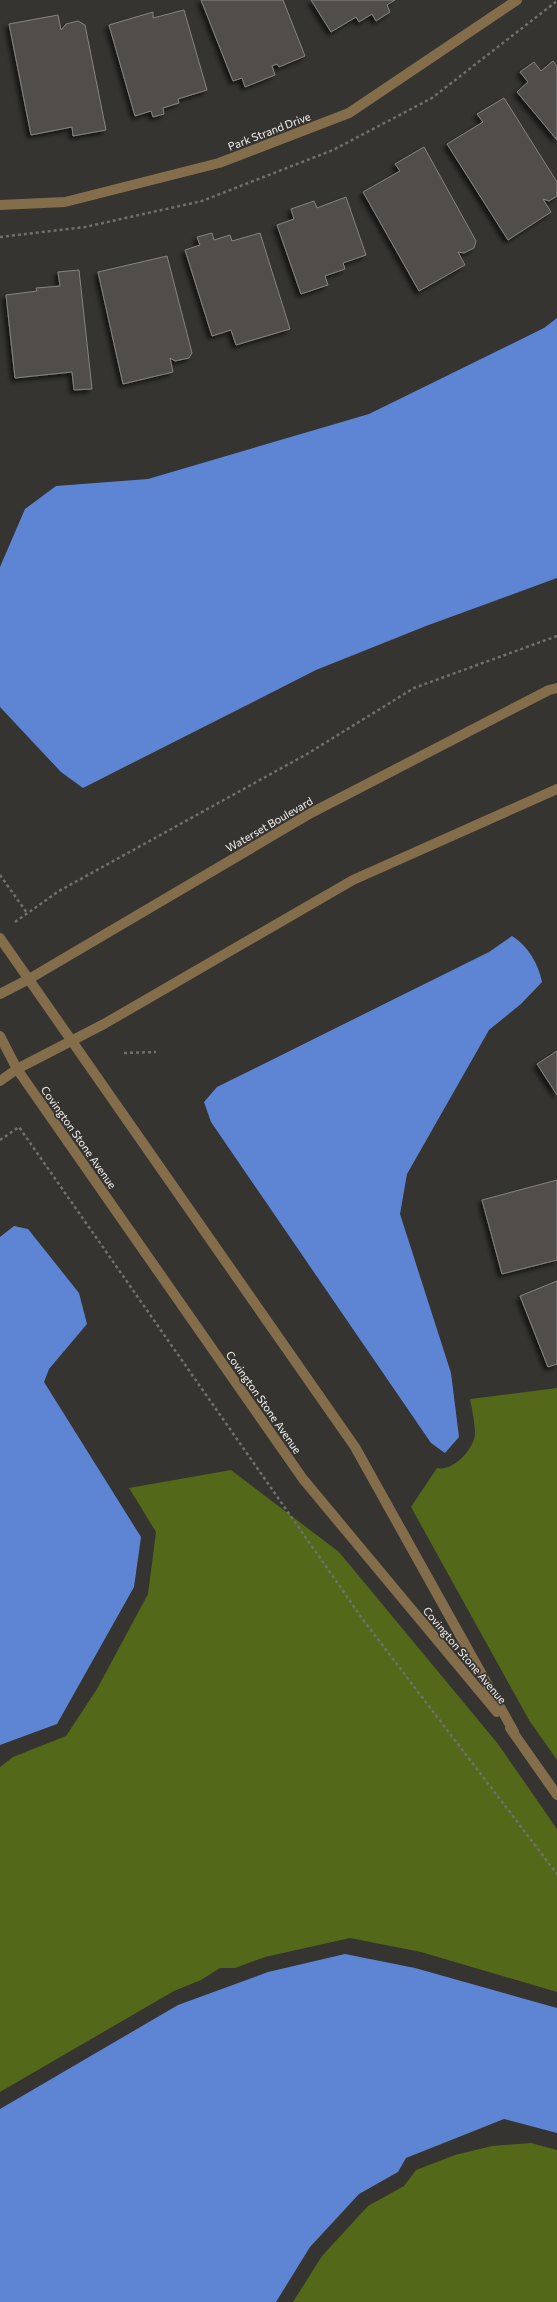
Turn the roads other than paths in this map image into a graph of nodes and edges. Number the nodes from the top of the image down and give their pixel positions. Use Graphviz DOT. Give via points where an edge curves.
graph roads {
  1 [pos="517,0"];
  2 [pos="0,205"];
  3 [pos="557,688"];
  4 [pos="557,789"];
  5 [pos="0,938"];
  6 [pos="29,979"];
  7 [pos="0,994"];
  8 [pos="0,1036"];
  9 [pos="73,1041"];
  10 [pos="17,1069"];
  11 [pos="0,1081"];
  12 [pos="514,1732"];
  13 [pos="557,1795"];
  1 -- 2 [label="street, Park Strand Drive" via="349,113 219,163 65,202"];
  3 -- 6 [label="street, Waterset Boulevard" via="311,813"];
  4 -- 9 [label="street" via="353,880"];
  5 -- 6 [label="street"];
  6 -- 7 [label="street, Waterset Boulevard"];
  6 -- 9 [label="street, Covington Stone Avenue"];
  8 -- 10 [label="street, Covington Stone Avenue"];
  9 -- 10 [label="street"];
  9 -- 12 [label="street, Covington Stone Avenue" via="355,1447"];
  10 -- 11 [label="street"];
  10 -- 12 [label="street, Covington Stone Avenue" via="304,1479"];
  12 -- 13 [label="street, Covington Stone Avenue"];
}
